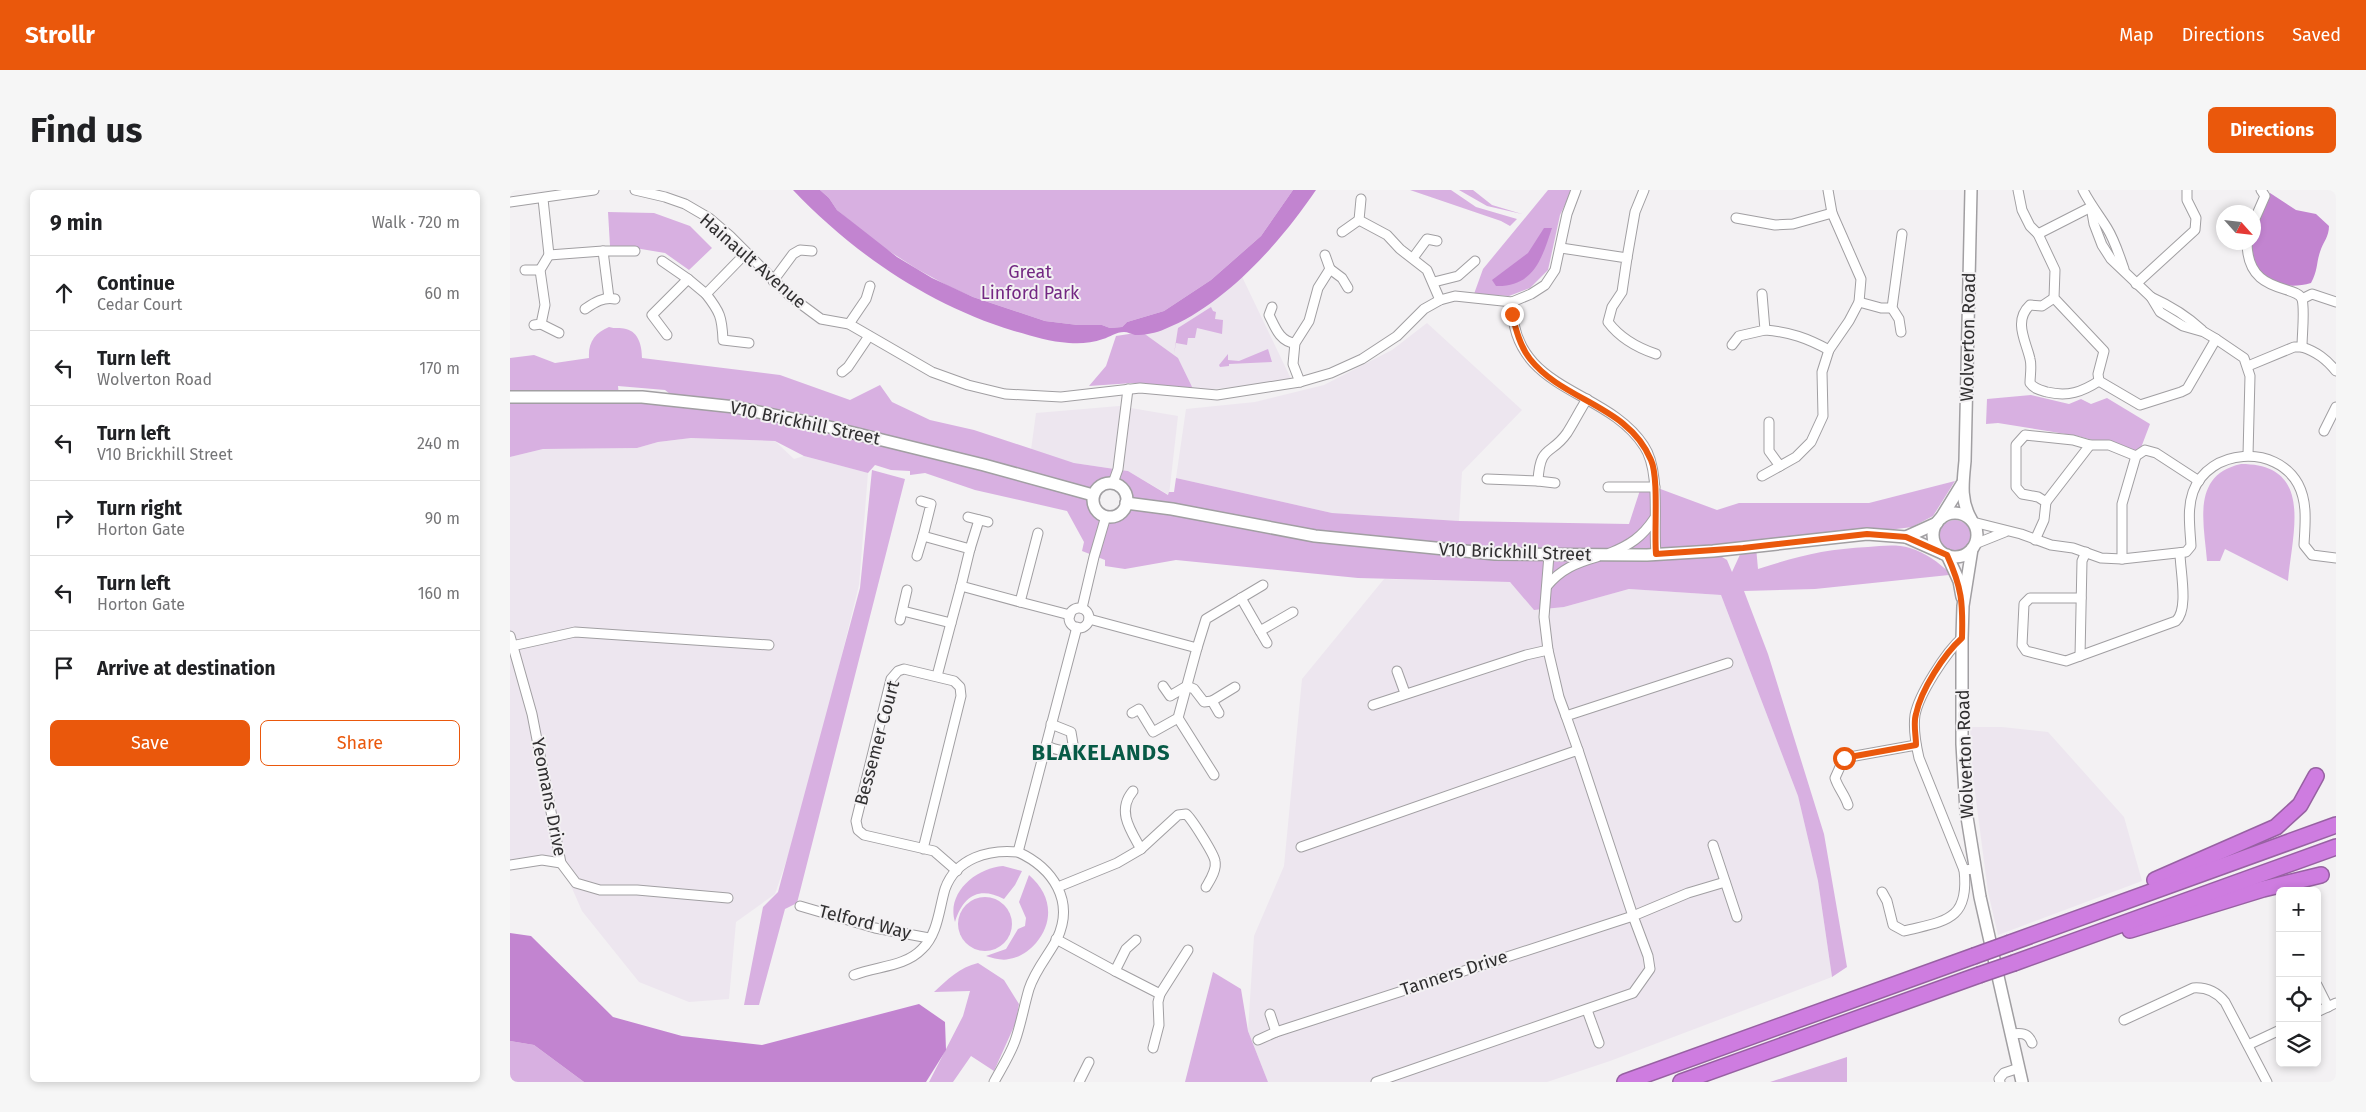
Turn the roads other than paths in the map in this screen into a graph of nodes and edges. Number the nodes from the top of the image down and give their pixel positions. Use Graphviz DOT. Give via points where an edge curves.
graph roads {
  1 [pos="594,190"];
  2 [pos="635,190"];
  3 [pos="1576,190"];
  4 [pos="1644,190"];
  5 [pos="1828,190"];
  6 [pos="1970,190"];
  7 [pos="2018,190"];
  8 [pos="2083,190"];
  9 [pos="2188,190"];
  10 [pos="2261,190"];
  11 [pos="581,191"];
  12 [pos="666,193"];
  13 [pos="543,198"];
  14 [pos="1361,199"];
  15 [pos="510,202"];
  16 [pos="2261,205"];
  17 [pos="2091,207"];
  18 [pos="1832,213"];
  19 [pos="1736,218"];
  20 [pos="1359,220"];
  21 [pos="1342,232"];
  22 [pos="1902,234"];
  23 [pos="2038,234"];
  24 [pos="1437,241"];
  25 [pos="1561,248"];
  26 [pos="2247,250"];
  27 [pos="603,251"];
  28 [pos="635,251"];
  29 [pos="812,251"];
  30 [pos="746,254"];
  31 [pos="549,255"];
  32 [pos="1325,255"];
  33 [pos="1414,258"];
  34 [pos="1627,258"];
  35 [pos="662,261"];
  36 [pos="1475,261"];
  37 [pos="1330,269"];
  38 [pos="525,270"];
  39 [pos="540,270"];
  40 [pos="688,279"];
  41 [pos="773,281"];
  42 [pos="1434,282"];
  43 [pos="2136,284"];
  44 [pos="870,286"];
  45 [pos="1348,288"];
  46 [pos="706,294"];
  47 [pos="1762,294"];
  48 [pos="2300,297"];
  49 [pos="2054,298"];
  50 [pos="1440,300"];
  51 [pos="1512,302"];
  52 [pos="1859,302"];
  53 [pos="2336,302"];
  54 [pos="1272,307"];
  55 [pos="1892,308"];
  56 [pos="585,310"];
  57 [pos="849,324"];
  58 [pos="1765,330"];
  59 [pos="1900,332"];
  60 [pos="559,334"];
  61 [pos="667,335"];
  62 [pos="869,336"];
  63 [pos="2216,339"];
  64 [pos="749,343"];
  65 [pos="1295,343"];
  66 [pos="1732,345"];
  67 [pos="2302,347"];
  68 [pos="1829,350"];
  69 [pos="1656,354"];
  70 [pos="2248,366"];
  71 [pos="2336,371"];
  72 [pos="842,372"];
  73 [pos="2099,381"];
  74 [pos="1300,382"];
  75 [pos="1128,390"];
  76 [pos="510,397"];
  77 [pos="1587,399"];
  78 [pos="2336,407"];
  79 [pos="1769,422"];
  80 [pos="2324,431"];
  81 [pos="2090,445"];
  82 [pos="2248,455"];
  83 [pos="2136,456"];
  84 [pos="1780,466"];
  85 [pos="1762,476"];
  86 [pos="1487,479"];
  87 [pos="2199,481"];
  88 [pos="1538,482"];
  89 [pos="1113,483"];
  90 [pos="1555,483"];
  91 [pos="1962,484"];
  92 [pos="1654,486"];
  93 [pos="1608,487"];
  94 [pos="1093,495"];
  95 [pos="921,501"];
  96 [pos="2046,502"];
  97 [pos="1126,503"];
  98 [pos="1106,516"];
  99 [pos="968,517"];
  100 [pos="1654,519"];
  101 [pos="978,520"];
  102 [pos="1939,520"];
  103 [pos="1972,521"];
  104 [pos="988,522"];
  105 [pos="2006,532"];
  106 [pos="1038,533"];
  107 [pos="923,536"];
  108 [pos="1906,537"];
  109 [pos="2035,540"];
  110 [pos="1974,547"];
  111 [pos="970,549"];
  112 [pos="2086,552"];
  113 [pos="2180,553"];
  114 [pos="1656,554"];
  115 [pos="1945,554"];
  116 [pos="1549,555"];
  117 [pos="1603,555"];
  118 [pos="918,556"];
  119 [pos="2336,558"];
  120 [pos="2122,559"];
  121 [pos="1263,585"];
  122 [pos="961,586"];
  123 [pos="1547,587"];
  124 [pos="907,590"];
  125 [pos="1241,598"];
  126 [pos="2081,598"];
  127 [pos="1020,602"];
  128 [pos="1963,606"];
  129 [pos="1082,608"];
  130 [pos="1293,612"];
  131 [pos="1070,615"];
  132 [pos="1089,620"];
  133 [pos="951,623"];
  134 [pos="1076,627"];
  135 [pos="1260,631"];
  136 [pos="510,636"];
  137 [pos="1962,638"];
  138 [pos="1267,643"];
  139 [pos="769,645"];
  140 [pos="512,646"];
  141 [pos="1196,648"];
  142 [pos="1548,650"];
  143 [pos="2080,656"];
  144 [pos="1728,663"];
  145 [pos="1397,670"];
  146 [pos="937,676"];
  147 [pos="1163,686"];
  148 [pos="1187,686"];
  149 [pos="1236,687"];
  150 [pos="1405,693"];
  151 [pos="1212,701"];
  152 [pos="1373,705"];
  153 [pos="1132,713"];
  154 [pos="1219,713"];
  155 [pos="1566,716"];
  156 [pos="1178,718"];
  157 [pos="1051,724"];
  158 [pos="1916,745"];
  159 [pos="1046,746"];
  160 [pos="1578,750"];
  161 [pos="1214,775"];
  162 [pos="2316,776"];
  163 [pos="1133,791"];
  164 [pos="1848,805"];
  165 [pos="2336,825"];
  166 [pos="1713,845"];
  167 [pos="2336,847"];
  168 [pos="1301,848"];
  169 [pos="923,849"];
  170 [pos="1141,849"];
  171 [pos="1018,852"];
  172 [pos="561,863"];
  173 [pos="510,866"];
  174 [pos="956,870"];
  175 [pos="1969,870"];
  176 [pos="2321,875"];
  177 [pos="1725,882"];
  178 [pos="1058,887"];
  179 [pos="1206,887"];
  180 [pos="1882,892"];
  181 [pos="728,898"];
  182 [pos="800,906"];
  183 [pos="1633,916"];
  184 [pos="1736,917"];
  185 [pos="2051,927"];
  186 [pos="929,938"];
  187 [pos="1056,939"];
  188 [pos="1136,940"];
  189 [pos="2057,947"];
  190 [pos="1188,950"];
  191 [pos="1114,971"];
  192 [pos="854,975"];
  193 [pos="2321,990"];
  194 [pos="1160,994"];
  195 [pos="2332,1005"];
  196 [pos="1587,1010"];
  197 [pos="1270,1014"];
  198 [pos="2124,1020"];
  199 [pos="1276,1032"];
  200 [pos="2276,1032"];
  201 [pos="2011,1034"];
  202 [pos="1258,1040"];
  203 [pos="1599,1043"];
  204 [pos="2032,1043"];
  205 [pos="2248,1045"];
  206 [pos="1153,1048"];
  207 [pos="1089,1062"];
  208 [pos="2019,1068"];
  209 [pos="994,1082"];
  210 [pos="1079,1082"];
  211 [pos="1376,1082"];
  212 [pos="1625,1082"];
  213 [pos="1681,1082"];
  214 [pos="2000,1082"];
  215 [pos="2022,1082"];
  216 [pos="2267,1082"];
  1 -- 11 [label="street"];
  2 -- 12 [label="street, Hainault Avenue"];
  3 -- 25 [label="street" via="1567,214"];
  4 -- 34 [label="street" via="1635,212"];
  5 -- 18 [label="street"];
  6 -- 91 [label="street, Wolverton Road"];
  7 -- 23 [label="street" via="2022,210"];
  8 -- 17 [label="street"];
  9 -- 43 [label="street" via="2186,200 2196,218 2194,230"];
  10 -- 16 [label="street" via="2264,196"];
  11 -- 13 [label="street"];
  12 -- 30 [label="street, Hainault Avenue" via="709,218"];
  13 -- 15 [label="street"];
  13 -- 31 [label="street"];
  14 -- 20 [label="street"];
  17 -- 23 [label="street"];
  17 -- 43 [label="street" via="2107,228 2124,270"];
  18 -- 19 [label="street" via="1793,224 1775,225"];
  18 -- 52 [label="street" via="1861,278"];
  20 -- 21 [label="street"];
  20 -- 33 [label="street" via="1387,235"];
  22 -- 55 [label="street"];
  23 -- 49 [label="street" via="2055,270"];
  24 -- 33 [label="street" via="1427,239"];
  25 -- 34 [label="street"];
  25 -- 51 [label="street" via="1555,270 1545,285"];
  26 -- 48 [label="street" via="2249,262 2261,279"];
  27 -- 28 [label="street"];
  27 -- 31 [label="street"];
  27 -- 56 [label="street" via="612,298 597,301"];
  29 -- 41 [label="street" via="800,250 794,254"];
  30 -- 41 [label="street, Hainault Avenue"];
  30 -- 46 [label="street"];
  31 -- 39 [label="street"];
  32 -- 37 [label="street"];
  33 -- 42 [label="street"];
  34 -- 69 [label="street" via="1622,292 1612,307 1608,322 1616,332 1643,350"];
  35 -- 40 [label="street"];
  36 -- 42 [label="street" via="1458,276"];
  37 -- 45 [label="street" via="1342,278"];
  37 -- 65 [label="street" via="1318,288 1309,321"];
  38 -- 39 [label="street"];
  39 -- 60 [label="street" via="544,305 537,325"];
  40 -- 46 [label="street"];
  40 -- 61 [label="street" via="652,314"];
  41 -- 57 [label="street, Hainault Avenue" via="822,319"];
  42 -- 50 [label="street"];
  43 -- 63 [label="street" via="2160,312 2183,326"];
  44 -- 57 [label="street" via="866,299"];
  46 -- 64 [label="street" via="720,311 722,321 718,340"];
  47 -- 58 [label="street"];
  48 -- 53 [label="street" via="2312,294"];
  48 -- 67 [label="street"];
  49 -- 73 [label="street" via="2104,351"];
  49 -- 73 [label="street" via="2042,306 2030,305 2021,323 2031,360 2030,384 2033,388 2060,395 2086,389"];
  50 -- 51 [label="street" via="1455,296"];
  50 -- 74 [label="street, Hainault Avenue" via="1424,309 1397,336 1362,359"];
  51 -- 77 [label="street" via="1518,338 1530,359 1546,375"];
  52 -- 55 [label="street"];
  52 -- 68 [label="street"];
  54 -- 65 [label="street" via="1269,315 1278,333 1288,342"];
  55 -- 59 [label="street" via="1899,319"];
  57 -- 62 [label="street, Hainault Avenue"];
  58 -- 66 [label="street" via="1739,336"];
  58 -- 68 [label="street" via="1804,336"];
  62 -- 72 [label="street"];
  62 -- 75 [label="street, Hainault Avenue" via="932,372 1006,394 1061,397"];
  63 -- 70 [label="street" via="2239,353"];
  63 -- 73 [label="street" via="2187,389 2181,392 2140,405"];
  65 -- 74 [label="street" via="1293,364"];
  67 -- 70 [label="street" via="2294,346"];
  67 -- 71 [label="street" via="2315,351"];
  68 -- 84 [label="street" via="1822,372 1823,416 1811,442 1796,457"];
  70 -- 82 [label="street"];
  74 -- 75 [label="street, Hainault Avenue" via="1217,395 1140,388"];
  75 -- 89 [label="street" via="1118,469"];
  76 -- 94 [label="street, V10 Brickhill Street" via="619,397 735,407 984,465"];
  77 -- 88 [label="street" via="1565,435 1546,452 1539,465"];
  77 -- 92 [label="street" via="1627,425 1644,446 1652,462"];
  78 -- 80 [label="street"];
  79 -- 84 [label="street" via="1769,451"];
  81 -- 83 [label="street" via="2109,445"];
  81 -- 96 [label="street"];
  81 -- 96 [label="street" via="2073,440 2026,436 2016,445 2016,486 2022,494"];
  82 -- 87 [label="street" via="2222,462"];
  82 -- 119 [label="street" via="2269,459 2286,469 2298,484 2305,501 2304,545 2312,555"];
  83 -- 87 [label="street" via="2145,450 2156,453"];
  83 -- 120 [label="street" via="2122,504"];
  84 -- 85 [label="street"];
  86 -- 88 [label="street"];
  87 -- 113 [label="street" via="2190,507 2191,546 2188,551"];
  88 -- 90 [label="street"];
  89 -- 94 [label="street" via="1102,485"];
  89 -- 97 [label="street" via="1124,491"];
  91 -- 102 [label="street, Wolverton Road"];
  91 -- 103 [label="street, Wolverton Road" via="1964,506"];
  92 -- 93 [label="street"];
  92 -- 100 [label="street"];
  94 -- 98 [label="street" via="1096,510"];
  95 -- 107 [label="street" via="931,504"];
  96 -- 109 [label="street" via="2044,520"];
  97 -- 98 [label="street" via="1119,514"];
  97 -- 116 [label="street, V10 Brickhill Street" via="1315,536 1430,548"];
  98 -- 129 [label="street"];
  99 -- 101 [label="street"];
  100 -- 114 [label="street"];
  100 -- 117 [label="street" via="1644,534 1631,544"];
  101 -- 104 [label="street"];
  101 -- 111 [label="street"];
  102 -- 103 [label="street" via="1953,513"];
  102 -- 108 [label="street, V10 Brickhill Street"];
  102 -- 115 [label="street" via="1933,535 1934,542"];
  103 -- 105 [label="street"];
  103 -- 110 [label="street" via="1977,533"];
  105 -- 109 [label="street"];
  105 -- 110 [label="street"];
  106 -- 127 [label="street"];
  107 -- 111 [label="street"];
  107 -- 118 [label="street"];
  108 -- 114 [label="street, V10 Brickhill Street" via="1867,534"];
  108 -- 115 [label="street, V10 Brickhill Street"];
  109 -- 112 [label="street"];
  110 -- 115 [label="street" via="1961,556"];
  110 -- 128 [label="street, Wolverton Road"];
  111 -- 122 [label="street"];
  112 -- 120 [label="street" via="2101,558"];
  112 -- 126 [label="street" via="2082,560"];
  113 -- 120 [label="street"];
  113 -- 143 [label="street" via="2183,608 2180,617"];
  114 -- 117 [label="street, V10 Brickhill Street"];
  115 -- 128 [label="street, Wolverton Road" via="1959,581"];
  116 -- 117 [label="street, V10 Brickhill Street"];
  116 -- 123 [label="street"];
  117 -- 123 [label="street" via="1572,564 1556,575"];
  121 -- 125 [label="street"];
  122 -- 127 [label="street"];
  122 -- 133 [label="street"];
  123 -- 142 [label="street" via="1544,617"];
  124 -- 133 [label="street" via="901,615"];
  125 -- 135 [label="street"];
  125 -- 141 [label="street" via="1206,619"];
  126 -- 143 [label="street"];
  126 -- 143 [label="street" via="2030,598 2024,604 2022,645 2026,651 2066,661"];
  127 -- 131 [label="street"];
  128 -- 137 [label="street, Wolverton Road"];
  129 -- 131 [label="street" via="1075,609"];
  129 -- 132 [label="street" via="1087,611"];
  130 -- 135 [label="street"];
  131 -- 134 [label="street" via="1071,624"];
  132 -- 134 [label="street" via="1086,625"];
  132 -- 141 [label="street"];
  133 -- 146 [label="street"];
  134 -- 157 [label="street"];
  135 -- 138 [label="street"];
  136 -- 140 [label="street, Yeomans Drive"];
  137 -- 158 [label="street, Wolverton Road" via="1947,652 1915,714"];
  137 -- 175 [label="street, Wolverton Road" via="1962,744"];
  139 -- 140 [label="street" via="575,632"];
  140 -- 172 [label="street, Yeomans Drive" via="532,714"];
  141 -- 148 [label="street"];
  142 -- 150 [label="street"];
  142 -- 155 [label="street"];
  144 -- 155 [label="street"];
  145 -- 150 [label="street"];
  146 -- 169 [label="street, Bessemer Court" via="954,681 960,687 961,696"];
  146 -- 169 [label="street, Bessemer Court" via="904,669 892,679 856,821 858,830 864,835"];
  147 -- 148 [label="street" via="1170,696"];
  148 -- 151 [label="street" via="1194,689 1204,702"];
  148 -- 156 [label="street"];
  149 -- 151 [label="street"];
  150 -- 152 [label="street"];
  151 -- 154 [label="street"];
  153 -- 156 [label="street" via="1139,709 1153,732"];
  155 -- 160 [label="street"];
  156 -- 161 [label="street"];
  157 -- 159 [label="street"];
  157 -- 159 [label="street" via="1071,732 1073,744 1064,751"];
  158 -- 164 [label="street" via="1844,758 1835,778"];
  158 -- 175 [label="street, Wolverton Road" via="1948,834"];
  159 -- 171 [label="street"];
  160 -- 168 [label="street"];
  160 -- 183 [label="street"];
  162 -- 185 [label="highway" via="2298,807 2268,832"];
  163 -- 170 [label="street" via="1124,812 1126,824"];
  165 -- 185 [label="highway"];
  166 -- 177 [label="street"];
  167 -- 189 [label="highway"];
  169 -- 174 [label="street, Bessemer Court" via="934,851"];
  170 -- 178 [label="street" via="1117,864"];
  170 -- 179 [label="street" via="1178,815 1186,814 1216,860"];
  171 -- 174 [label="street" via="999,850 975,856"];
  171 -- 178 [label="street" via="1032,858 1047,871"];
  172 -- 173 [label="street" via="542,860"];
  172 -- 181 [label="street, Yeomans Drive" via="576,883 600,890"];
  174 -- 186 [label="street" via="946,887 938,921"];
  175 -- 180 [label="street" via="1960,908 1948,920 1904,931 1893,925"];
  175 -- 201 [label="street, Wolverton Road"];
  176 -- 189 [label="highway" via="2146,926"];
  177 -- 183 [label="street, Tanners Drive" via="1688,892"];
  177 -- 184 [label="street"];
  178 -- 187 [label="street" via="1063,905 1062,925"];
  182 -- 186 [label="street, Telford Way" via="874,928"];
  183 -- 196 [label="street" via="1650,969 1633,993"];
  183 -- 199 [label="street, Tanners Drive"];
  185 -- 212 [label="highway, bridge"];
  186 -- 192 [label="street" via="923,949 906,961"];
  187 -- 191 [label="street"];
  187 -- 209 [label="street" via="1032,982 1014,1042"];
  188 -- 191 [label="street" via="1126,949"];
  189 -- 213 [label="highway, bridge"];
  190 -- 194 [label="street"];
  191 -- 194 [label="street"];
  193 -- 195 [label="street"];
  194 -- 206 [label="street" via="1159,1025"];
  196 -- 203 [label="street"];
  196 -- 211 [label="street"];
  197 -- 199 [label="street"];
  198 -- 205 [label="street" via="2193,988 2202,987 2219,995 2225,1002"];
  199 -- 202 [label="street, Tanners Drive"];
  200 -- 205 [label="street"];
  201 -- 204 [label="street" via="2023,1033"];
  201 -- 208 [label="street, Wolverton Road"];
  205 -- 216 [label="street"];
  207 -- 210 [label="street"];
  208 -- 214 [label="street" via="2004,1073"];
  208 -- 215 [label="street, Wolverton Road"];
}
